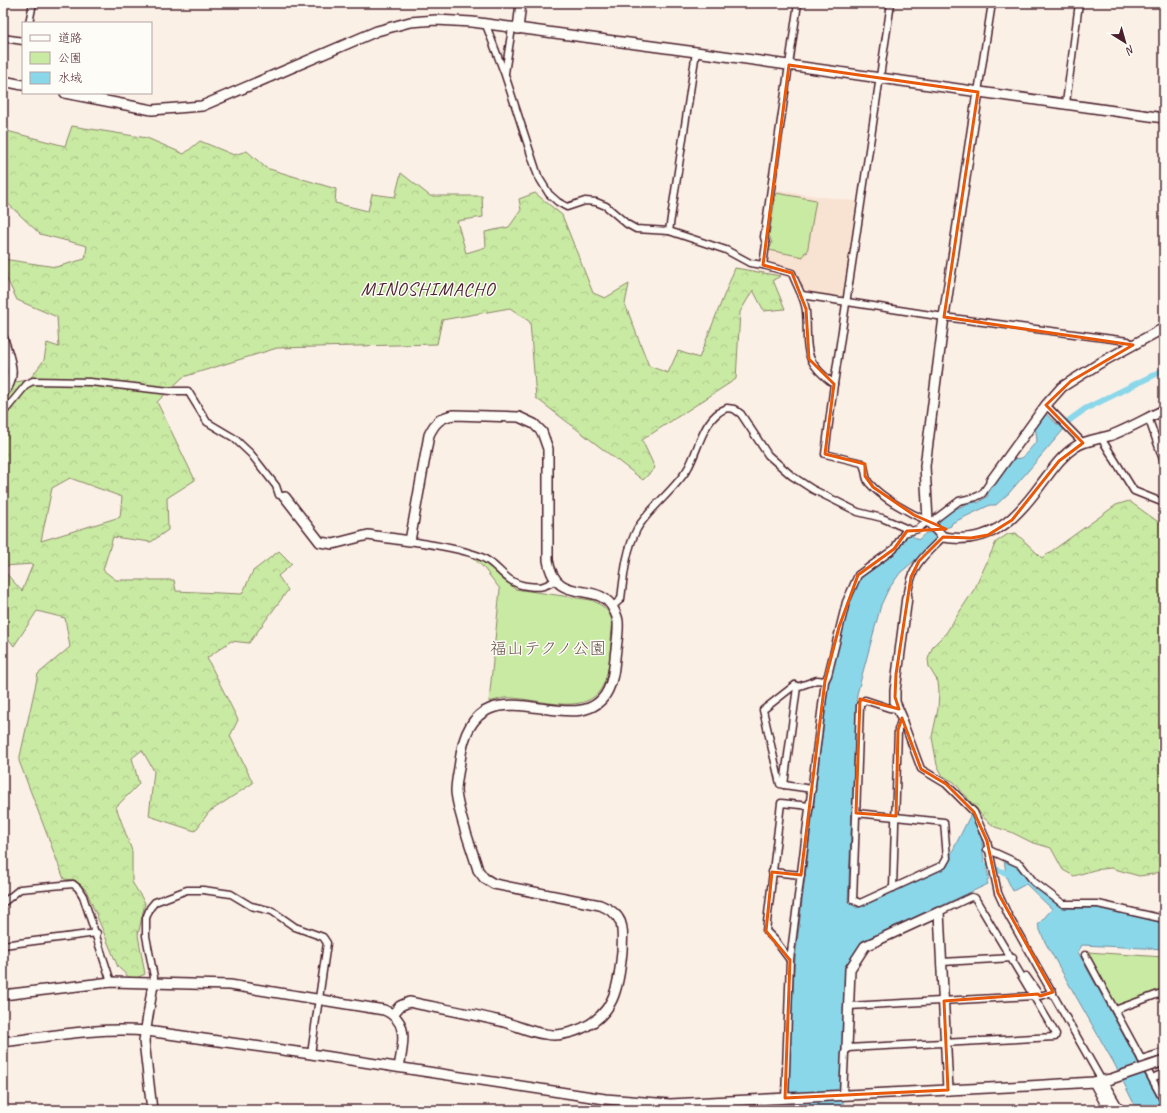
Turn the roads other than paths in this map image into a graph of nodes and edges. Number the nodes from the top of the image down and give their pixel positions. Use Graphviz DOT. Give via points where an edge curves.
graph roads {
  1 [pos="33,3"];
  2 [pos="521,3"];
  3 [pos="798,3"];
  4 [pos="891,3"];
  5 [pos="992,3"];
  6 [pos="1079,3"];
  7 [pos="30,22"];
  8 [pos="486,24"];
  9 [pos="515,29"];
  10 [pos="3,38"];
  11 [pos="22,41"];
  12 [pos="696,52"];
  13 [pos="789,65"];
  14 [pos="505,75"];
  15 [pos="881,79"];
  16 [pos="3,81"];
  17 [pos="22,85"];
  18 [pos="978,92"];
  19 [pos="70,94"];
  20 [pos="1066,103"];
  21 [pos="1164,118"];
  22 [pos="670,231"];
  23 [pos="762,264"];
  24 [pos="802,295"];
  25 [pos="847,302"];
  26 [pos="944,317"];
  27 [pos="1164,328"];
  28 [pos="3,339"];
  29 [pos="1134,345"];
  30 [pos="834,384"];
  31 [pos="3,393"];
  32 [pos="1046,405"];
  33 [pos="1164,410"];
  34 [pos="3,413"];
  35 [pos="1148,417"];
  36 [pos="1101,438"];
  37 [pos="1083,443"];
  38 [pos="1164,462"];
  39 [pos="991,481"];
  40 [pos="285,497"];
  41 [pos="1164,503"];
  42 [pos="929,522"];
  43 [pos="910,530"];
  44 [pos="943,537"];
  45 [pos="410,541"];
  46 [pos="556,580"];
  47 [pos="907,597"];
  48 [pos="612,607"];
  49 [pos="825,681"];
  50 [pos="797,687"];
  51 [pos="898,709"];
  52 [pos="902,718"];
  53 [pos="784,785"];
  54 [pos="812,789"];
  55 [pos="810,806"];
  56 [pos="856,813"];
  57 [pos="896,816"];
  58 [pos="988,852"];
  59 [pos="772,872"];
  60 [pos="801,875"];
  61 [pos="892,888"];
  62 [pos="3,903"];
  63 [pos="939,912"];
  64 [pos="1164,919"];
  65 [pos="97,933"];
  66 [pos="3,945"];
  67 [pos="1085,955"];
  68 [pos="1011,958"];
  69 [pos="790,960"];
  70 [pos="942,962"];
  71 [pos="112,982"];
  72 [pos="153,984"];
  73 [pos="1053,992"];
  74 [pos="1164,992"];
  75 [pos="3,995"];
  76 [pos="1034,996"];
  77 [pos="317,1000"];
  78 [pos="944,1002"];
  79 [pos="849,1006"];
  80 [pos="1115,1010"];
  81 [pos="393,1014"];
  82 [pos="147,1031"];
  83 [pos="3,1042"];
  84 [pos="945,1042"];
  85 [pos="847,1048"];
  86 [pos="1164,1052"];
  87 [pos="311,1054"];
  88 [pos="1141,1059"];
  89 [pos="1164,1061"];
  90 [pos="399,1067"];
  91 [pos="1164,1073"];
  92 [pos="1152,1078"];
  93 [pos="1102,1081"];
  94 [pos="948,1090"];
  95 [pos="842,1095"];
  96 [pos="786,1098"];
  97 [pos="1164,1101"];
  98 [pos="152,1110"];
  99 [pos="1109,1110"];
  100 [pos="1119,1110"];
  1 -- 7 [label="street"];
  2 -- 9 [label="street"];
  3 -- 13 [label="street"];
  4 -- 15 [label="street"];
  5 -- 18 [label="street"];
  6 -- 20 [label="street"];
  8 -- 9 [label="street"];
  8 -- 14 [label="street"];
  8 -- 19 [label="street" via="436,20 410,22 377,31 202,106 152,110"];
  9 -- 12 [label="street"];
  9 -- 14 [label="street"];
  10 -- 11 [label="street"];
  12 -- 13 [label="street"];
  12 -- 22 [label="street"];
  13 -- 15 [label="street"];
  13 -- 23 [label="street"];
  14 -- 22 [label="street" via="538,176 553,198 567,207 585,201 596,202 606,206 626,224 636,229"];
  15 -- 18 [label="street"];
  15 -- 25 [label="street"];
  16 -- 17 [label="street"];
  18 -- 20 [label="street"];
  18 -- 26 [label="street"];
  20 -- 21 [label="street"];
  22 -- 23 [label="street" via="726,250 750,263"];
  23 -- 24 [label="street" via="792,273"];
  24 -- 25 [label="street"];
  24 -- 30 [label="street" via="806,309 806,345 809,359 818,371"];
  25 -- 26 [label="street"];
  25 -- 30 [label="street"];
  26 -- 29 [label="street" via="1128,341"];
  26 -- 42 [label="street" via="925,466"];
  27 -- 29 [label="street"];
  28 -- 31 [label="street" via="12,370 12,381"];
  29 -- 32 [label="street" via="1071,380"];
  30 -- 42 [label="street" via="825,454 862,463 870,484 914,515"];
  32 -- 37 [label="street"];
  32 -- 39 [label="street"];
  33 -- 35 [label="street"];
  34 -- 40 [label="street" via="27,384 33,382 90,382 188,391 208,422 234,438 251,454 276,486 279,495"];
  35 -- 36 [label="street"];
  35 -- 38 [label="street"];
  36 -- 37 [label="street"];
  36 -- 41 [label="street" via="1134,491"];
  37 -- 44 [label="street" via="1059,461 1027,504 1001,528 988,535 971,538"];
  39 -- 42 [label="street" via="982,494 959,501"];
  40 -- 45 [label="street" via="320,542 332,544 368,535"];
  42 -- 43 [label="street" via="918,529"];
  42 -- 44 [label="street"];
  43 -- 48 [label="street" via="882,518 858,512 792,476 768,455 741,414 727,408 714,416 700,439 689,467 638,527 629,546 621,599"];
  43 -- 49 [label="street" via="904,533 894,549 855,579 846,602"];
  44 -- 47 [label="street" via="919,561 911,577"];
  45 -- 46 [label="street" via="480,556 517,585 541,588"];
  45 -- 46 [label="street" via="434,424 444,416 454,415 519,417 534,424 542,432 548,449 548,560"];
  46 -- 48 [label="street" via="564,587 602,597"];
  47 -- 51 [label="street" via="895,691"];
  48 -- 81 [label="street" via="618,619 618,629 613,678 604,696 590,707 577,711 510,704 485,711 467,729 456,791 478,870 484,878 494,884 600,905 613,910 619,916 623,932 620,978 609,1006 599,1018 587,1026 566,1034 546,1035 496,1020 409,1002 400,1006"];
  49 -- 50 [label="street" via="817,680"];
  49 -- 54 [label="street"];
  50 -- 53 [label="street"];
  50 -- 53 [label="street" via="795,685 763,710 780,784"];
  51 -- 52 [label="street"];
  51 -- 56 [label="street" via="865,700 860,705"];
  52 -- 57 [label="street" via="898,730"];
  52 -- 58 [label="street" via="921,769 946,784 974,812 982,827"];
  53 -- 54 [label="street"];
  54 -- 55 [label="street"];
  55 -- 59 [label="street" via="781,803"];
  55 -- 60 [label="street"];
  56 -- 57 [label="street"];
  56 -- 61 [label="street" via="853,900 860,903"];
  57 -- 61 [label="street"];
  57 -- 61 [label="street" via="944,822 947,858 943,865"];
  58 -- 64 [label="street" via="1020,864 1034,882 1063,904 1098,904"];
  58 -- 73 [label="street" via="998,893 1008,915"];
  59 -- 60 [label="street"];
  59 -- 69 [label="street" via="766,931"];
  60 -- 69 [label="street"];
  62 -- 65 [label="street" via="20,889 72,884 84,896"];
  63 -- 68 [label="street" via="971,897 975,898"];
  63 -- 70 [label="street"];
  63 -- 79 [label="street" via="865,946 850,969"];
  65 -- 66 [label="street"];
  65 -- 71 [label="street"];
  67 -- 80 [label="street"];
  68 -- 70 [label="street"];
  68 -- 73 [label="street" via="1014,958 1040,996"];
  68 -- 76 [label="street"];
  69 -- 96 [label="street"];
  70 -- 78 [label="street"];
  71 -- 72 [label="street"];
  71 -- 75 [label="street"];
  72 -- 77 [label="street" via="230,985"];
  72 -- 77 [label="street" via="153,964 146,926 150,908 155,902 187,890 217,891 231,894 251,906 272,911 295,927 323,937 327,943"];
  72 -- 82 [label="street"];
  73 -- 93 [label="street"];
  74 -- 80 [label="street"];
  76 -- 78 [label="street"];
  76 -- 84 [label="street" via="1056,1034 1055,1037"];
  77 -- 81 [label="street" via="384,1010"];
  77 -- 87 [label="street"];
  78 -- 79 [label="street"];
  78 -- 84 [label="street"];
  79 -- 85 [label="street"];
  80 -- 88 [label="street"];
  81 -- 90 [label="street" via="400,1022 404,1039"];
  82 -- 83 [label="street" via="87,1031"];
  82 -- 87 [label="street"];
  82 -- 98 [label="street" via="144,1041"];
  84 -- 85 [label="street"];
  84 -- 94 [label="street"];
  85 -- 95 [label="street"];
  86 -- 88 [label="street"];
  87 -- 90 [label="street"];
  88 -- 92 [label="street"];
  89 -- 93 [label="street, bridge"];
  90 -- 96 [label="street" via="638,1102 670,1104"];
  91 -- 92 [label="street"];
  92 -- 97 [label="street"];
  93 -- 94 [label="street"];
  93 -- 99 [label="street"];
  93 -- 100 [label="street"];
  94 -- 95 [label="street"];
  95 -- 96 [label="street"];
}
